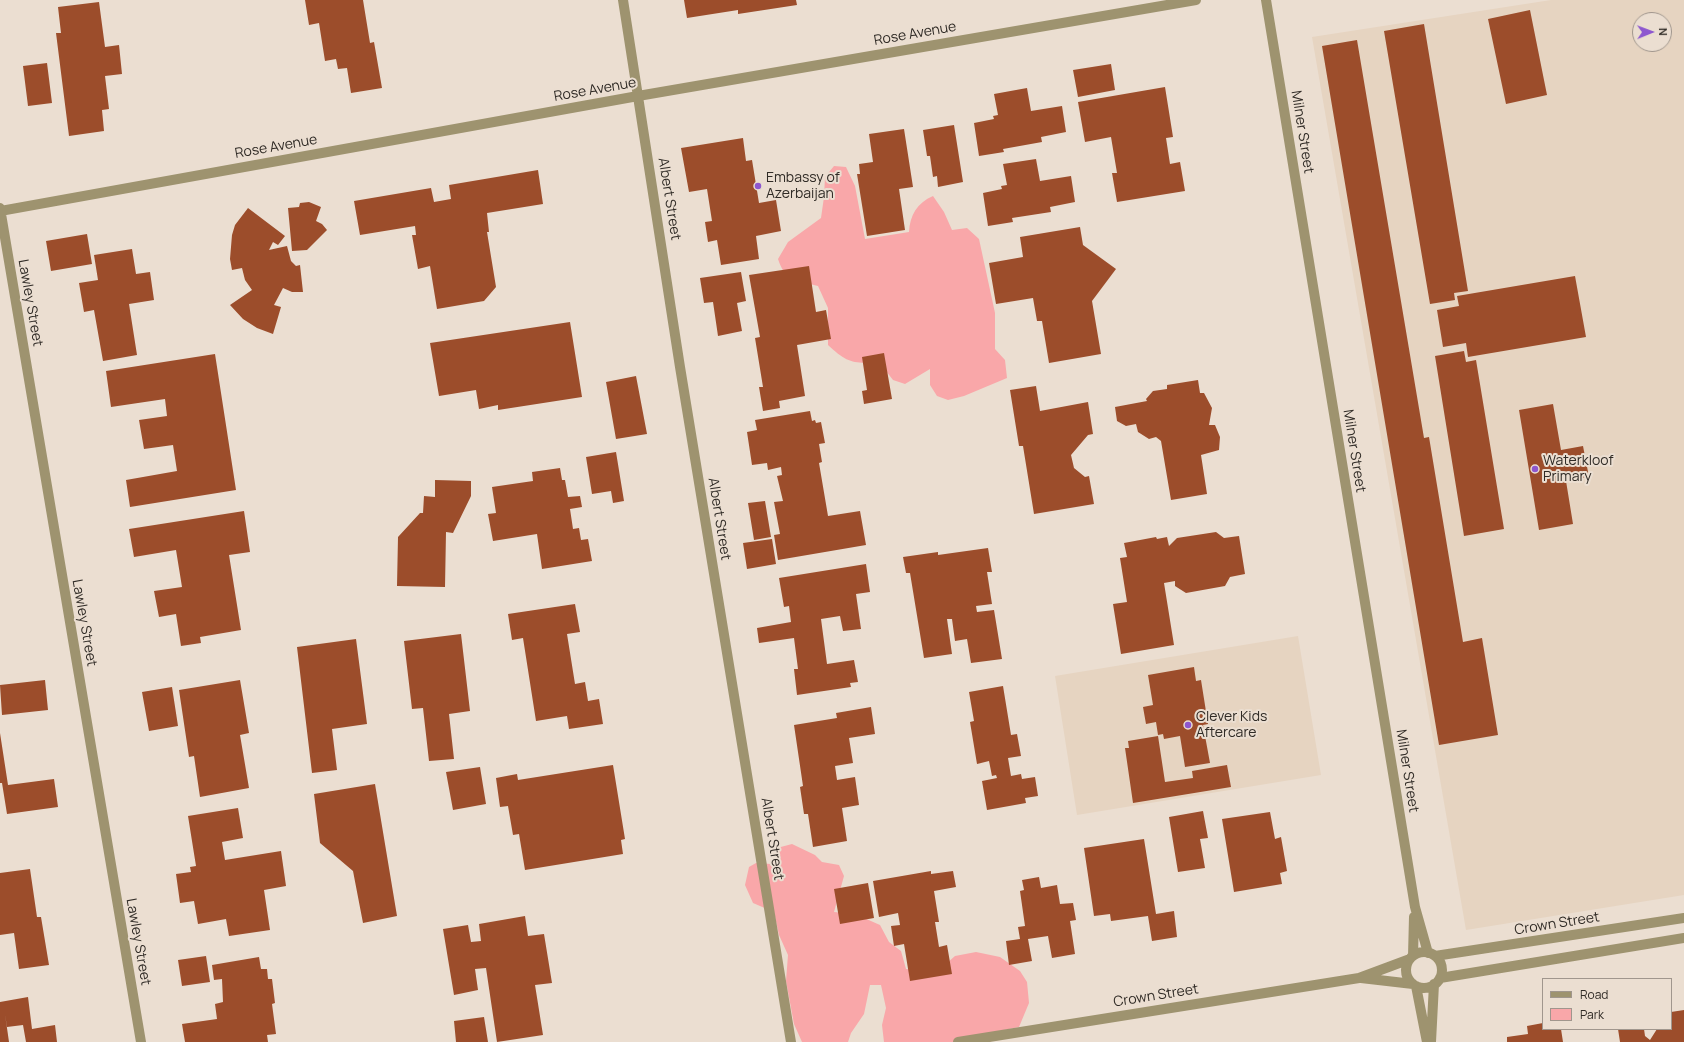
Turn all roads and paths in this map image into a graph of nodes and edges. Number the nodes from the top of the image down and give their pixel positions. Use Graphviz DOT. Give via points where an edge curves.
graph roads {
  1 [pos="623,0"];
  2 [pos="1196,0"];
  3 [pos="1266,0"];
  4 [pos="638,96"];
  5 [pos="0,208"];
  6 [pos="0,211"];
  7 [pos="1415,907"];
  8 [pos="1684,918"];
  9 [pos="1684,938"];
  10 [pos="1431,955"];
  11 [pos="1411,958"];
  12 [pos="1359,978"];
  13 [pos="1437,981"];
  14 [pos="1414,985"];
  15 [pos="141,1042"];
  16 [pos="791,1042"];
  17 [pos="958,1042"];
  18 [pos="1427,1042"];
  19 [pos="1431,1042"];
  1 -- 4 [label="street, Albert Street"];
  2 -- 4 [label="street, Rose Avenue"];
  3 -- 7 [label="street, Milner Street"];
  4 -- 6 [label="street, Rose Avenue"];
  4 -- 16 [label="street, Albert Street"];
  5 -- 6 [label="street, Lawley Street"];
  6 -- 15 [label="street, Lawley Street"];
  7 -- 10 [label="street, Milner Street"];
  7 -- 11 [label="street, Milner Street"];
  8 -- 10 [label="street, Crown Street"];
  9 -- 13 [label="street"];
  10 -- 11 [label="street" via="1420,953"];
  10 -- 13 [label="street" via="1441,966"];
  11 -- 12 [label="street, Crown Street"];
  11 -- 14 [label="street" via="1406,974"];
  12 -- 14 [label="street, Crown Street"];
  12 -- 17 [label="street, Crown Street"];
  13 -- 14 [label="street" via="1427,988"];
  13 -- 19 [label="street"];
  14 -- 18 [label="street"];
}
